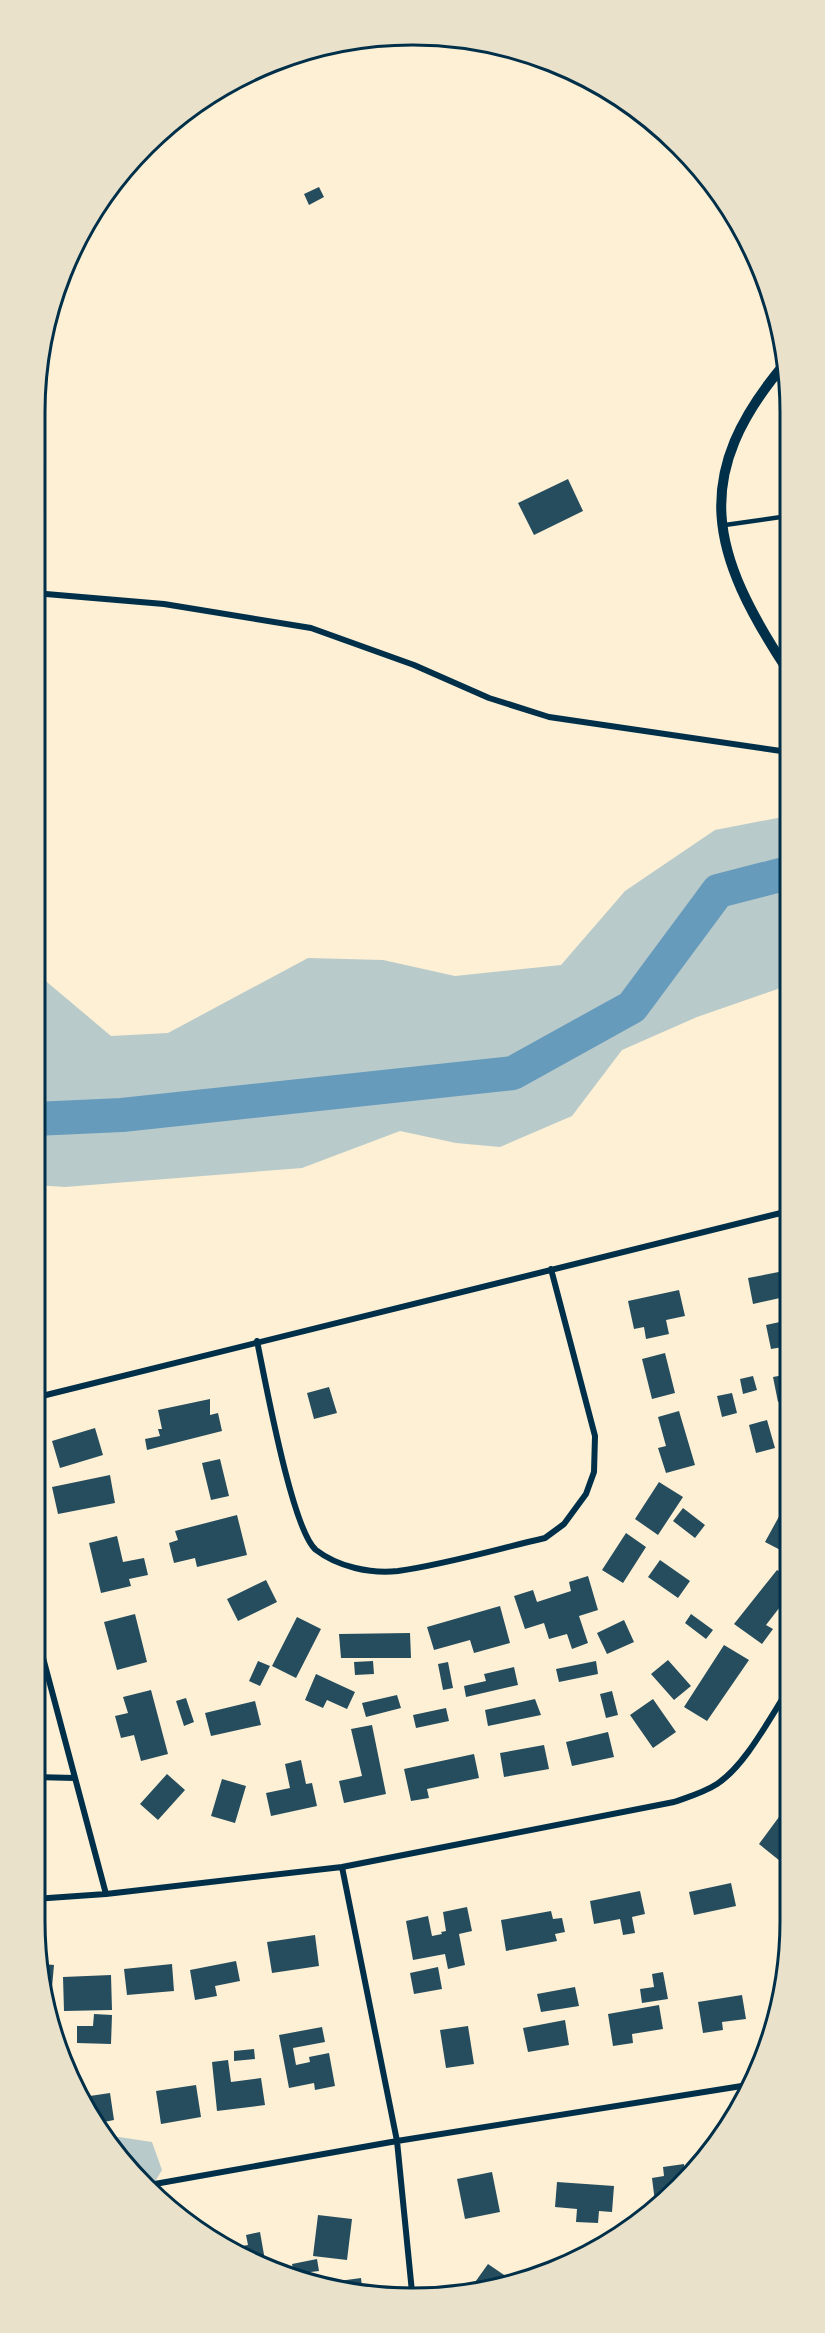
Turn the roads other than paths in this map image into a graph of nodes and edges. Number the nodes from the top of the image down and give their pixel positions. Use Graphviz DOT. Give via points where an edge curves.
graph roads {
  1 [pos="778,372"];
  2 [pos="780,517"];
  3 [pos="723,526"];
  4 [pos="45,594"];
  5 [pos="780,658"];
  6 [pos="780,751"];
  7 [pos="780,1213"];
  8 [pos="551,1269"];
  9 [pos="256,1341"];
  10 [pos="45,1395"];
  11 [pos="45,1665"];
  12 [pos="780,1703"];
  13 [pos="45,1777"];
  14 [pos="75,1778"];
  15 [pos="342,1867"];
  16 [pos="106,1894"];
  17 [pos="45,1898"];
  18 [pos="740,2086"];
  19 [pos="396,2141"];
  20 [pos="157,2184"];
  21 [pos="412,2288"];
  1 -- 3 [label="street" via="740,426 730,450 722,491"];
  2 -- 3 [label="lane"];
  3 -- 5 [label="street" via="727,554 741,592"];
  4 -- 6 [label="street" via="164,604 311,628 414,665 489,698 549,717"];
  7 -- 8 [label="street"];
  8 -- 9 [label="street"];
  8 -- 9 [label="street" via="594,1436 594,1472 586,1494 564,1524 545,1538 397,1571 364,1570 338,1563 315,1549 303,1531 293,1502"];
  9 -- 10 [label="street"];
  11 -- 14 [label="street"];
  12 -- 15 [label="street" via="738,1766 703,1792 674,1802"];
  13 -- 14 [label="street"];
  14 -- 16 [label="street"];
  15 -- 16 [label="street"];
  15 -- 19 [label="street"];
  16 -- 17 [label="street"];
  18 -- 19 [label="street"];
  19 -- 20 [label="street"];
  19 -- 21 [label="street"];
}
